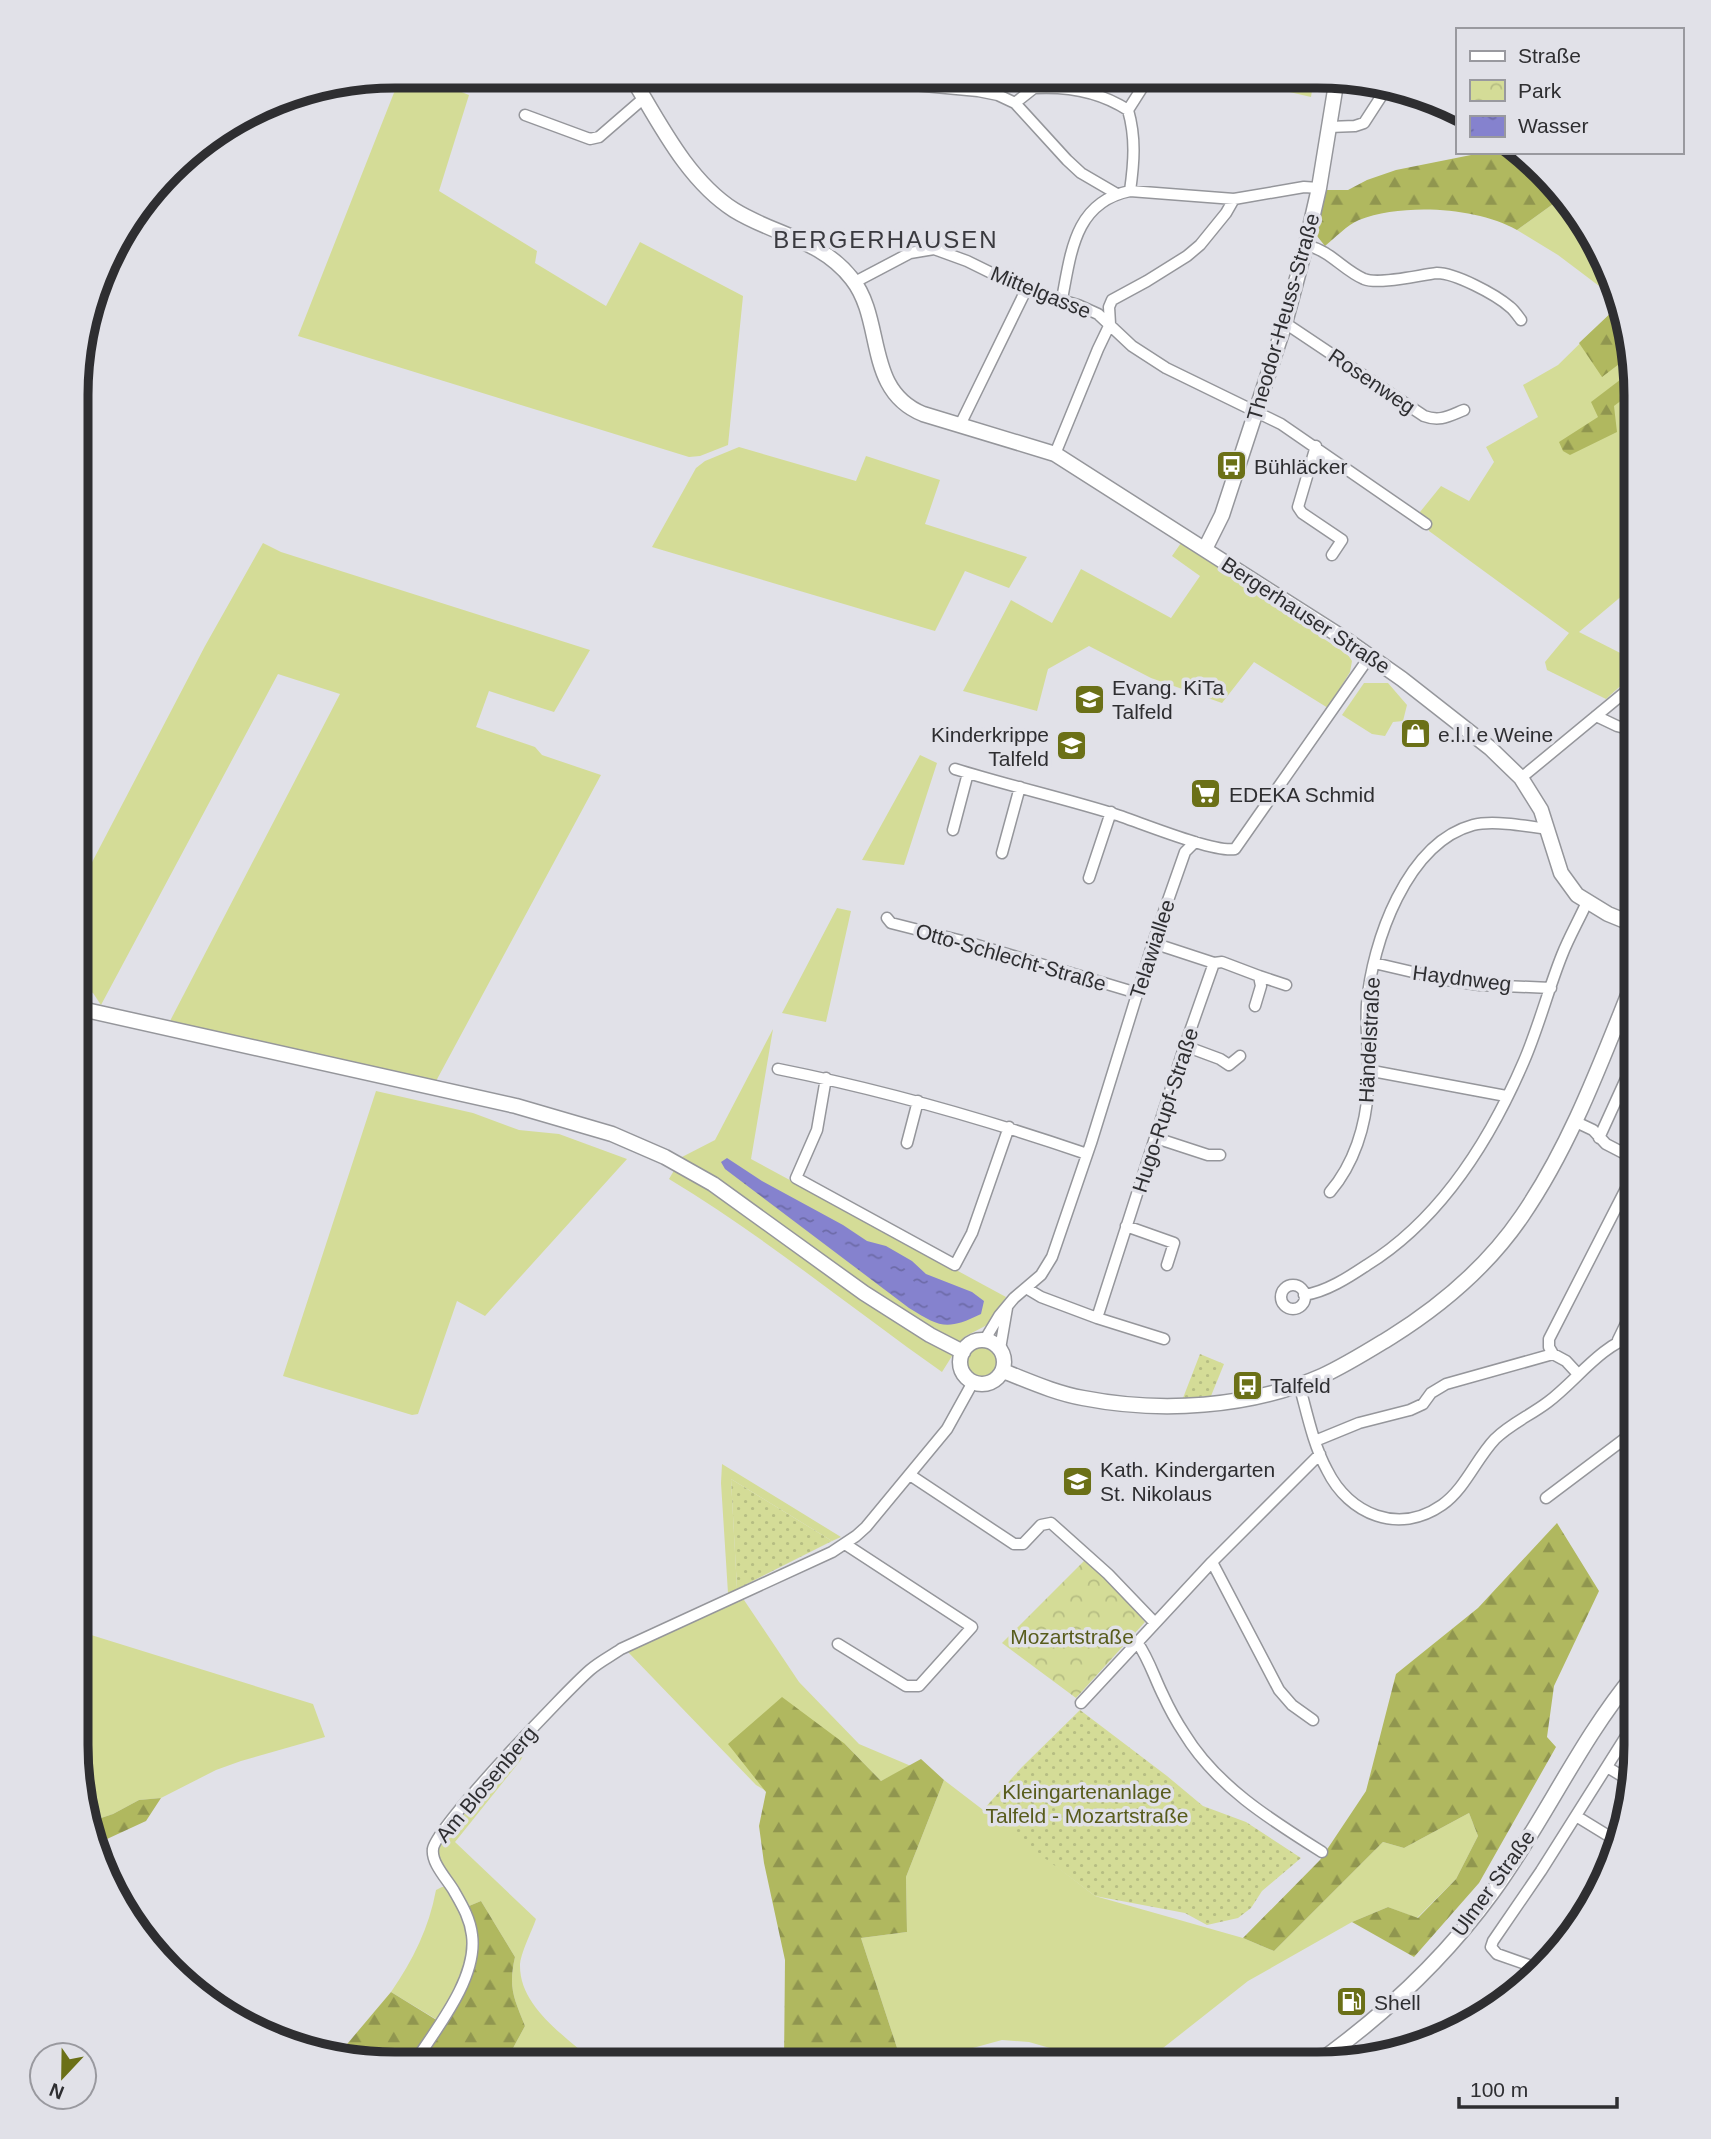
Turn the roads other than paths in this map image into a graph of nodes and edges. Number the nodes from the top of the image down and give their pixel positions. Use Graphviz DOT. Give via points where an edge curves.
graph roads {
  1 [pos="638,88"];
  2 [pos="649,88"];
  3 [pos="955,88"];
  4 [pos="1031,88"];
  5 [pos="1070,88"];
  6 [pos="1142,88"];
  7 [pos="1335,88"];
  8 [pos="642,94"];
  9 [pos="1383,95"];
  10 [pos="1015,103"];
  11 [pos="1128,110"];
  12 [pos="525,115"];
  13 [pos="1329,127"];
  14 [pos="1319,188"];
  15 [pos="1130,191"];
  16 [pos="1117,194"];
  17 [pos="1234,199"];
  18 [pos="1306,245"];
  19 [pos="855,282"];
  20 [pos="1026,290"];
  21 [pos="1062,299"];
  22 [pos="1521,320"];
  23 [pos="1285,323"];
  24 [pos="1110,324"];
  25 [pos="1464,410"];
  26 [pos="1257,411"];
  27 [pos="960,425"];
  28 [pos="1316,446"];
  29 [pos="1055,454"];
  30 [pos="1426,524"];
  31 [pos="1205,549"];
  32 [pos="1332,555"];
  33 [pos="1370,656"];
  34 [pos="1624,693"];
  35 [pos="1596,716"];
  36 [pos="1624,728"];
  37 [pos="955,769"];
  38 [pos="968,773"];
  39 [pos="1521,778"];
  40 [pos="1020,787"];
  41 [pos="1111,813"];
  42 [pos="1547,829"];
  43 [pos="953,830"];
  44 [pos="1195,842"];
  45 [pos="1002,853"];
  46 [pos="1089,878"];
  47 [pos="1587,902"];
  48 [pos="887,918"];
  49 [pos="1624,919"];
  50 [pos="1153,943"];
  51 [pos="1214,963"];
  52 [pos="1374,963"];
  53 [pos="1259,976"];
  54 [pos="1286,985"];
  55 [pos="1551,988"];
  56 [pos="1137,993"];
  57 [pos="1624,1005"];
  58 [pos="1255,1006"];
  59 [pos="88,1010"];
  60 [pos="1185,1046"];
  61 [pos="1240,1056"];
  62 [pos="778,1069"];
  63 [pos="1367,1070"];
  64 [pos="826,1079"];
  65 [pos="1624,1083"];
  66 [pos="1507,1096"];
  67 [pos="918,1101"];
  68 [pos="1576,1122"];
  69 [pos="1009,1127"];
  70 [pos="1156,1138"];
  71 [pos="1599,1138"];
  72 [pos="907,1143"];
  73 [pos="1624,1153"];
  74 [pos="1087,1154"];
  75 [pos="1220,1155"];
  76 [pos="1330,1192"];
  77 [pos="1624,1192"];
  78 [pos="1126,1226"];
  79 [pos="1167,1265"];
  80 [pos="1026,1288"];
  81 [pos="1304,1295"];
  82 [pos="1007,1308"];
  83 [pos="1097,1318"];
  84 [pos="1624,1328"];
  85 [pos="1624,1338"];
  86 [pos="1164,1339"];
  87 [pos="984,1340"];
  88 [pos="1618,1340"];
  89 [pos="1000,1349"];
  90 [pos="963,1352"];
  91 [pos="1553,1354"];
  92 [pos="1003,1371"];
  93 [pos="1578,1374"];
  94 [pos="973,1382"];
  95 [pos="1300,1384"];
  96 [pos="1624,1438"];
  97 [pos="1315,1441"];
  98 [pos="1320,1454"];
  99 [pos="910,1475"];
  100 [pos="1546,1498"];
  101 [pos="845,1544"];
  102 [pos="1212,1562"];
  103 [pos="1154,1623"];
  104 [pos="1137,1642"];
  105 [pos="838,1644"];
  106 [pos="1624,1688"];
  107 [pos="1082,1703"];
  108 [pos="1313,1720"];
  109 [pos="1624,1740"];
  110 [pos="1607,1767"];
  111 [pos="1622,1776"];
  112 [pos="1576,1816"];
  113 [pos="1608,1839"];
  114 [pos="1322,1852"];
  115 [pos="1530,1966"];
  116 [pos="1334,2051"];
  117 [pos="421,2052"];
  1 -- 8 [label="main road"];
  2 -- 8 [label="street"];
  3 -- 10 [label="street" via="998,95"];
  4 -- 10 [label="street"];
  5 -- 11 [label="street" via="1101,95"];
  6 -- 11 [label="street"];
  7 -- 13 [label="main road, Theodor-Heuss-Straße"];
  8 -- 12 [label="street" via="599,138 590,139"];
  8 -- 19 [label="main road" via="688,166 721,200 819,249"];
  9 -- 13 [label="street" via="1364,123"];
  10 -- 16 [label="street" via="1081,173"];
  11 -- 15 [label="street" via="1135,146"];
  13 -- 14 [label="main road, Theodor-Heuss-Straße"];
  14 -- 17 [label="street"];
  14 -- 18 [label="main road, Theodor-Heuss-Straße"];
  15 -- 16 [label="street"];
  15 -- 17 [label="street"];
  16 -- 21 [label="street" via="1094,208 1081,225"];
  17 -- 24 [label="street" via="1193,250 1112,300"];
  18 -- 22 [label="street" via="1373,281 1437,273 1459,277 1511,307"];
  18 -- 23 [label="main road, Theodor-Heuss-Straße"];
  19 -- 20 [label="street, Mittelgasse" via="910,253 934,249"];
  19 -- 27 [label="main road, Bergerhauser Straße" via="896,397 911,409"];
  20 -- 21 [label="street, Mittelgasse"];
  20 -- 27 [label="street"];
  21 -- 24 [label="street, Mittelgasse"];
  23 -- 25 [label="street, Rosenweg" via="1424,416 1442,419"];
  23 -- 26 [label="main road, Theodor-Heuss-Straße"];
  24 -- 26 [label="street, Mittelgasse" via="1157,363"];
  24 -- 29 [label="street"];
  26 -- 28 [label="street, Mittelgasse"];
  26 -- 31 [label="main road, Theodor-Heuss-Straße" via="1220,522"];
  27 -- 29 [label="main road, Bergerhauser Straße"];
  28 -- 30 [label="street, Mittelgasse"];
  28 -- 32 [label="street" via="1298,507 1342,540"];
  29 -- 31 [label="main road, Bergerhauser Straße"];
  31 -- 33 [label="main road, Bergerhauser Straße"];
  33 -- 39 [label="main road, Bergerhauser Straße" via="1506,761"];
  33 -- 44 [label="street" via="1235,849"];
  34 -- 35 [label="street"];
  35 -- 36 [label="street"];
  35 -- 39 [label="street"];
  37 -- 38 [label="street"];
  38 -- 40 [label="street"];
  38 -- 43 [label="street"];
  39 -- 42 [label="main road, Bergerhauser Straße" via="1535,796"];
  40 -- 41 [label="street"];
  40 -- 45 [label="street"];
  41 -- 44 [label="street"];
  41 -- 46 [label="street"];
  42 -- 47 [label="main road, Bergerhauser Straße" via="1561,873"];
  42 -- 52 [label="street, Händelstraße" via="1474,825 1446,837 1405,883 1381,935"];
  44 -- 50 [label="street, Telawiallee" via="1185,852"];
  47 -- 49 [label="main road, Bergerhauser Straße"];
  47 -- 55 [label="street"];
  48 -- 56 [label="street, Otto-Schlecht-Straße" via="891,923"];
  50 -- 51 [label="street"];
  50 -- 56 [label="street, Telawiallee"];
  51 -- 53 [label="street"];
  51 -- 60 [label="street, Hugo-Rupf-Straße"];
  52 -- 55 [label="street, Haydnweg" via="1480,985"];
  52 -- 63 [label="street, Händelstraße" via="1367,1006"];
  53 -- 54 [label="street"];
  53 -- 58 [label="street"];
  55 -- 66 [label="street"];
  56 -- 74 [label="street, Telawiallee"];
  57 -- 68 [label="main road"];
  59 -- 90 [label="main road" via="516,1106 612,1134 713,1184 864,1293"];
  60 -- 61 [label="street" via="1229,1065"];
  60 -- 70 [label="street, Hugo-Rupf-Straße"];
  62 -- 64 [label="street"];
  63 -- 66 [label="street"];
  63 -- 76 [label="street, Händelstraße" via="1361,1133 1344,1173"];
  64 -- 67 [label="street"];
  64 -- 69 [label="street" via="817,1130 796,1178 955,1265 976,1221"];
  65 -- 71 [label="street"];
  66 -- 81 [label="street" via="1480,1145 1432,1211 1375,1260"];
  67 -- 69 [label="street"];
  67 -- 72 [label="street"];
  68 -- 71 [label="street"];
  68 -- 95 [label="main road" via="1522,1217 1475,1274 1399,1332 1354,1360"];
  69 -- 74 [label="street"];
  70 -- 75 [label="street"];
  70 -- 78 [label="street, Hugo-Rupf-Straße"];
  71 -- 73 [label="street"];
  74 -- 80 [label="street, Telawiallee" via="1052,1257"];
  77 -- 91 [label="street" via="1549,1339"];
  78 -- 79 [label="street" via="1174,1243"];
  78 -- 83 [label="street, Hugo-Rupf-Straße"];
  80 -- 82 [label="street, Telawiallee"];
  80 -- 83 [label="street"];
  82 -- 87 [label="street, Telawiallee"];
  82 -- 89 [label="street"];
  83 -- 86 [label="street"];
  84 -- 88 [label="street"];
  85 -- 88 [label="street"];
  87 -- 89 [label="main road"];
  87 -- 90 [label="main road"];
  88 -- 93 [label="street"];
  89 -- 92 [label="main road"];
  90 -- 94 [label="main road" via="961,1367"];
  91 -- 93 [label="street"];
  91 -- 97 [label="street" via="1446,1384 1423,1404"];
  92 -- 94 [label="main road" via="992,1382"];
  92 -- 95 [label="main road" via="1071,1395 1154,1406 1218,1402"];
  93 -- 98 [label="street" via="1550,1401 1497,1437 1443,1505 1416,1518 1382,1519 1368,1514 1339,1489"];
  94 -- 99 [label="street, Am Blosenberg" via="947,1429"];
  95 -- 97 [label="street"];
  96 -- 100 [label="street"];
  97 -- 98 [label="street"];
  98 -- 102 [label="street"];
  99 -- 101 [label="street, Am Blosenberg" via="866,1527"];
  99 -- 103 [label="street" via="1018,1545 1041,1525 1051,1523"];
  101 -- 105 [label="street" via="972,1628 915,1687 906,1686"];
  101 -- 117 [label="street, Am Blosenberg" via="621,1649 592,1668 438,1836 432,1852 465,1910 472,1951 456,1996"];
  102 -- 103 [label="street"];
  102 -- 108 [label="street" via="1279,1690"];
  103 -- 104 [label="street"];
  104 -- 107 [label="street"];
  104 -- 114 [label="street" via="1184,1734 1212,1769 1255,1810"];
  106 -- 116 [label="main road, Ulmer Straße" via="1493,1892 1411,1987"];
  109 -- 110 [label="street"];
  110 -- 111 [label="street"];
  110 -- 112 [label="street"];
  112 -- 113 [label="street"];
  112 -- 115 [label="street" via="1491,1947 1497,1954"];
}
